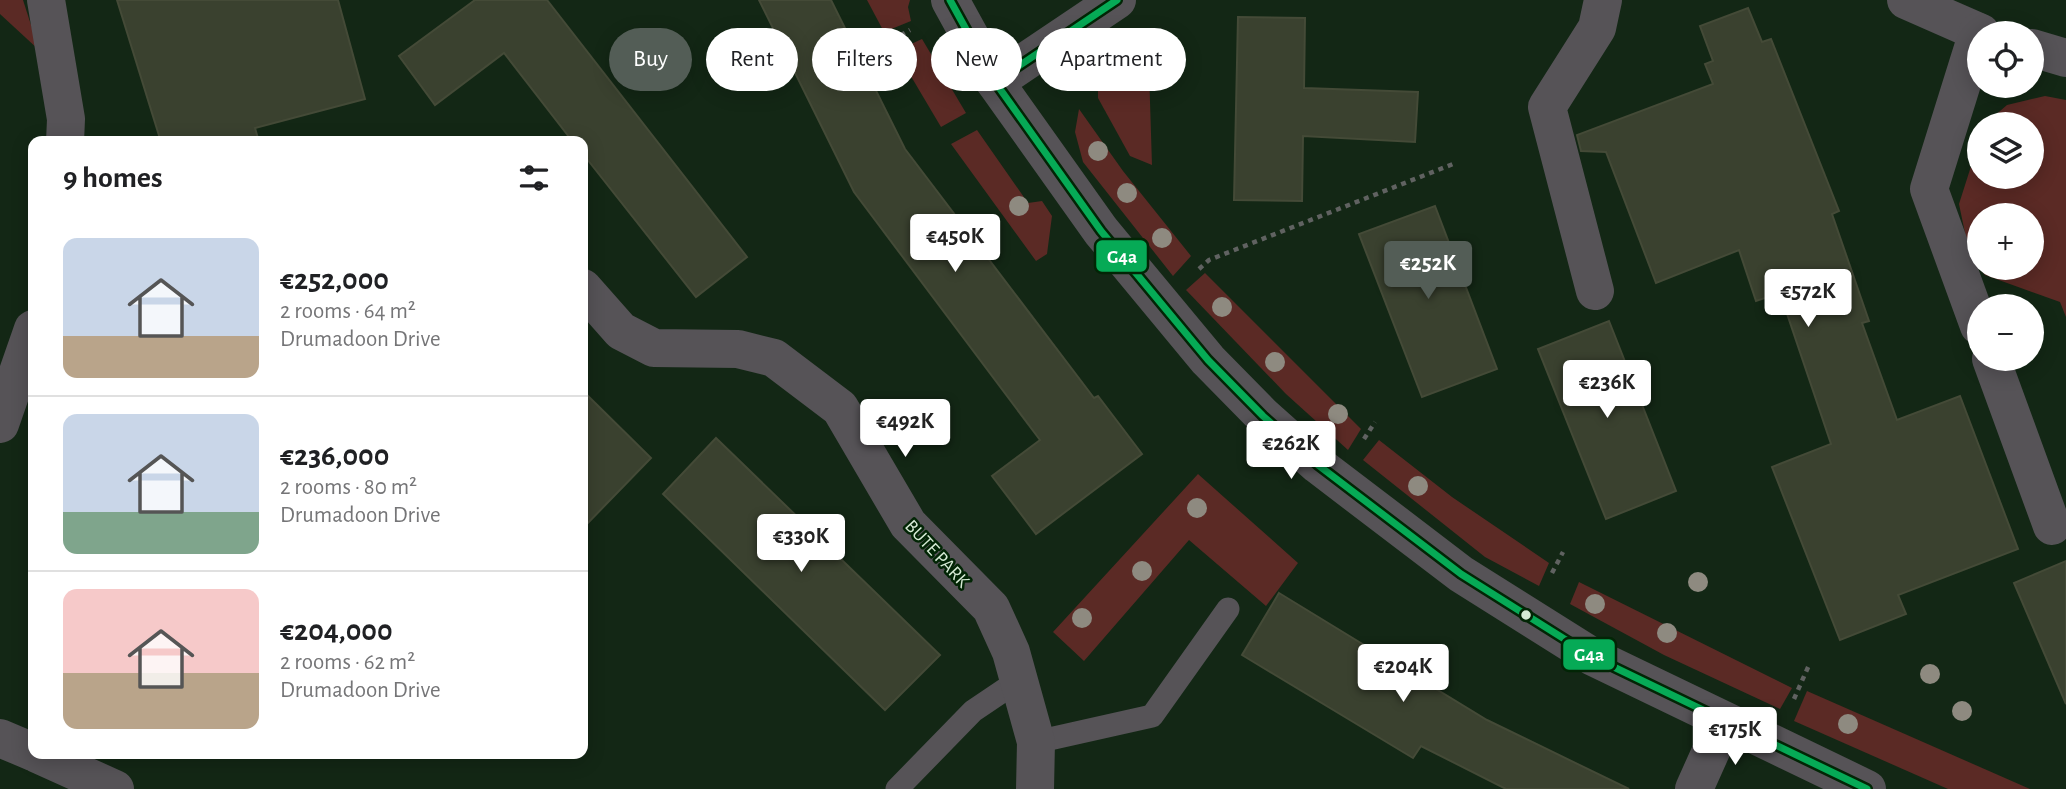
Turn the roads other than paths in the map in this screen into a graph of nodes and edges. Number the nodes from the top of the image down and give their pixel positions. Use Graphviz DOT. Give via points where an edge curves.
graph roads {
  1 [pos="46,0"];
  2 [pos="950,0"];
  3 [pos="1117,0"];
  4 [pos="1603,0"];
  5 [pos="1906,0"];
  6 [pos="1967,27"];
  7 [pos="965,28"];
  8 [pos="2044,52"];
  9 [pos="2066,58"];
  10 [pos="1022,64"];
  11 [pos="1967,73"];
  12 [pos="1001,91"];
  13 [pos="65,136"];
  14 [pos="1595,291"];
  15 [pos="588,294"];
  16 [pos="1967,294"];
  17 [pos="28,343"];
  18 [pos="1995,371"];
  19 [pos="0,424"];
  20 [pos="2052,526"];
  21 [pos="1228,609"];
  22 [pos="1019,680"];
  23 [pos="1724,722"];
  24 [pos="0,738"];
  25 [pos="1036,742"];
  26 [pos="28,750"];
  27 [pos="48,759"];
  28 [pos="115,789"];
  29 [pos="897,789"];
  30 [pos="1035,789"];
  31 [pos="1694,789"];
  32 [pos="1867,789"];
  1 -- 13 [label="street"];
  2 -- 7 [label="street"];
  3 -- 10 [label="street"];
  4 -- 14 [label="street" via="1597,28 1547,107"];
  5 -- 6 [label="street"];
  8 -- 9 [label="street"];
  11 -- 16 [label="street" via="1929,189"];
  12 -- 23 [label="street" via="1101,231 1209,360 1318,465 1387,521 1528,618 1593,657"];
  15 -- 22 [label="street, BUTE PARK" via="621,331 654,348 738,349 774,358 840,408 908,524 991,608 1012,652"];
  17 -- 19 [label="street"];
  18 -- 20 [label="street"];
  21 -- 25 [label="lane" via="1152,716"];
  22 -- 25 [label="street, BUTE PARK"];
  22 -- 29 [label="lane" via="973,711"];
  23 -- 31 [label="street"];
  23 -- 32 [label="street"];
  24 -- 26 [label="street"];
  25 -- 30 [label="street, BUTE PARK"];
  27 -- 28 [label="street"];
}
